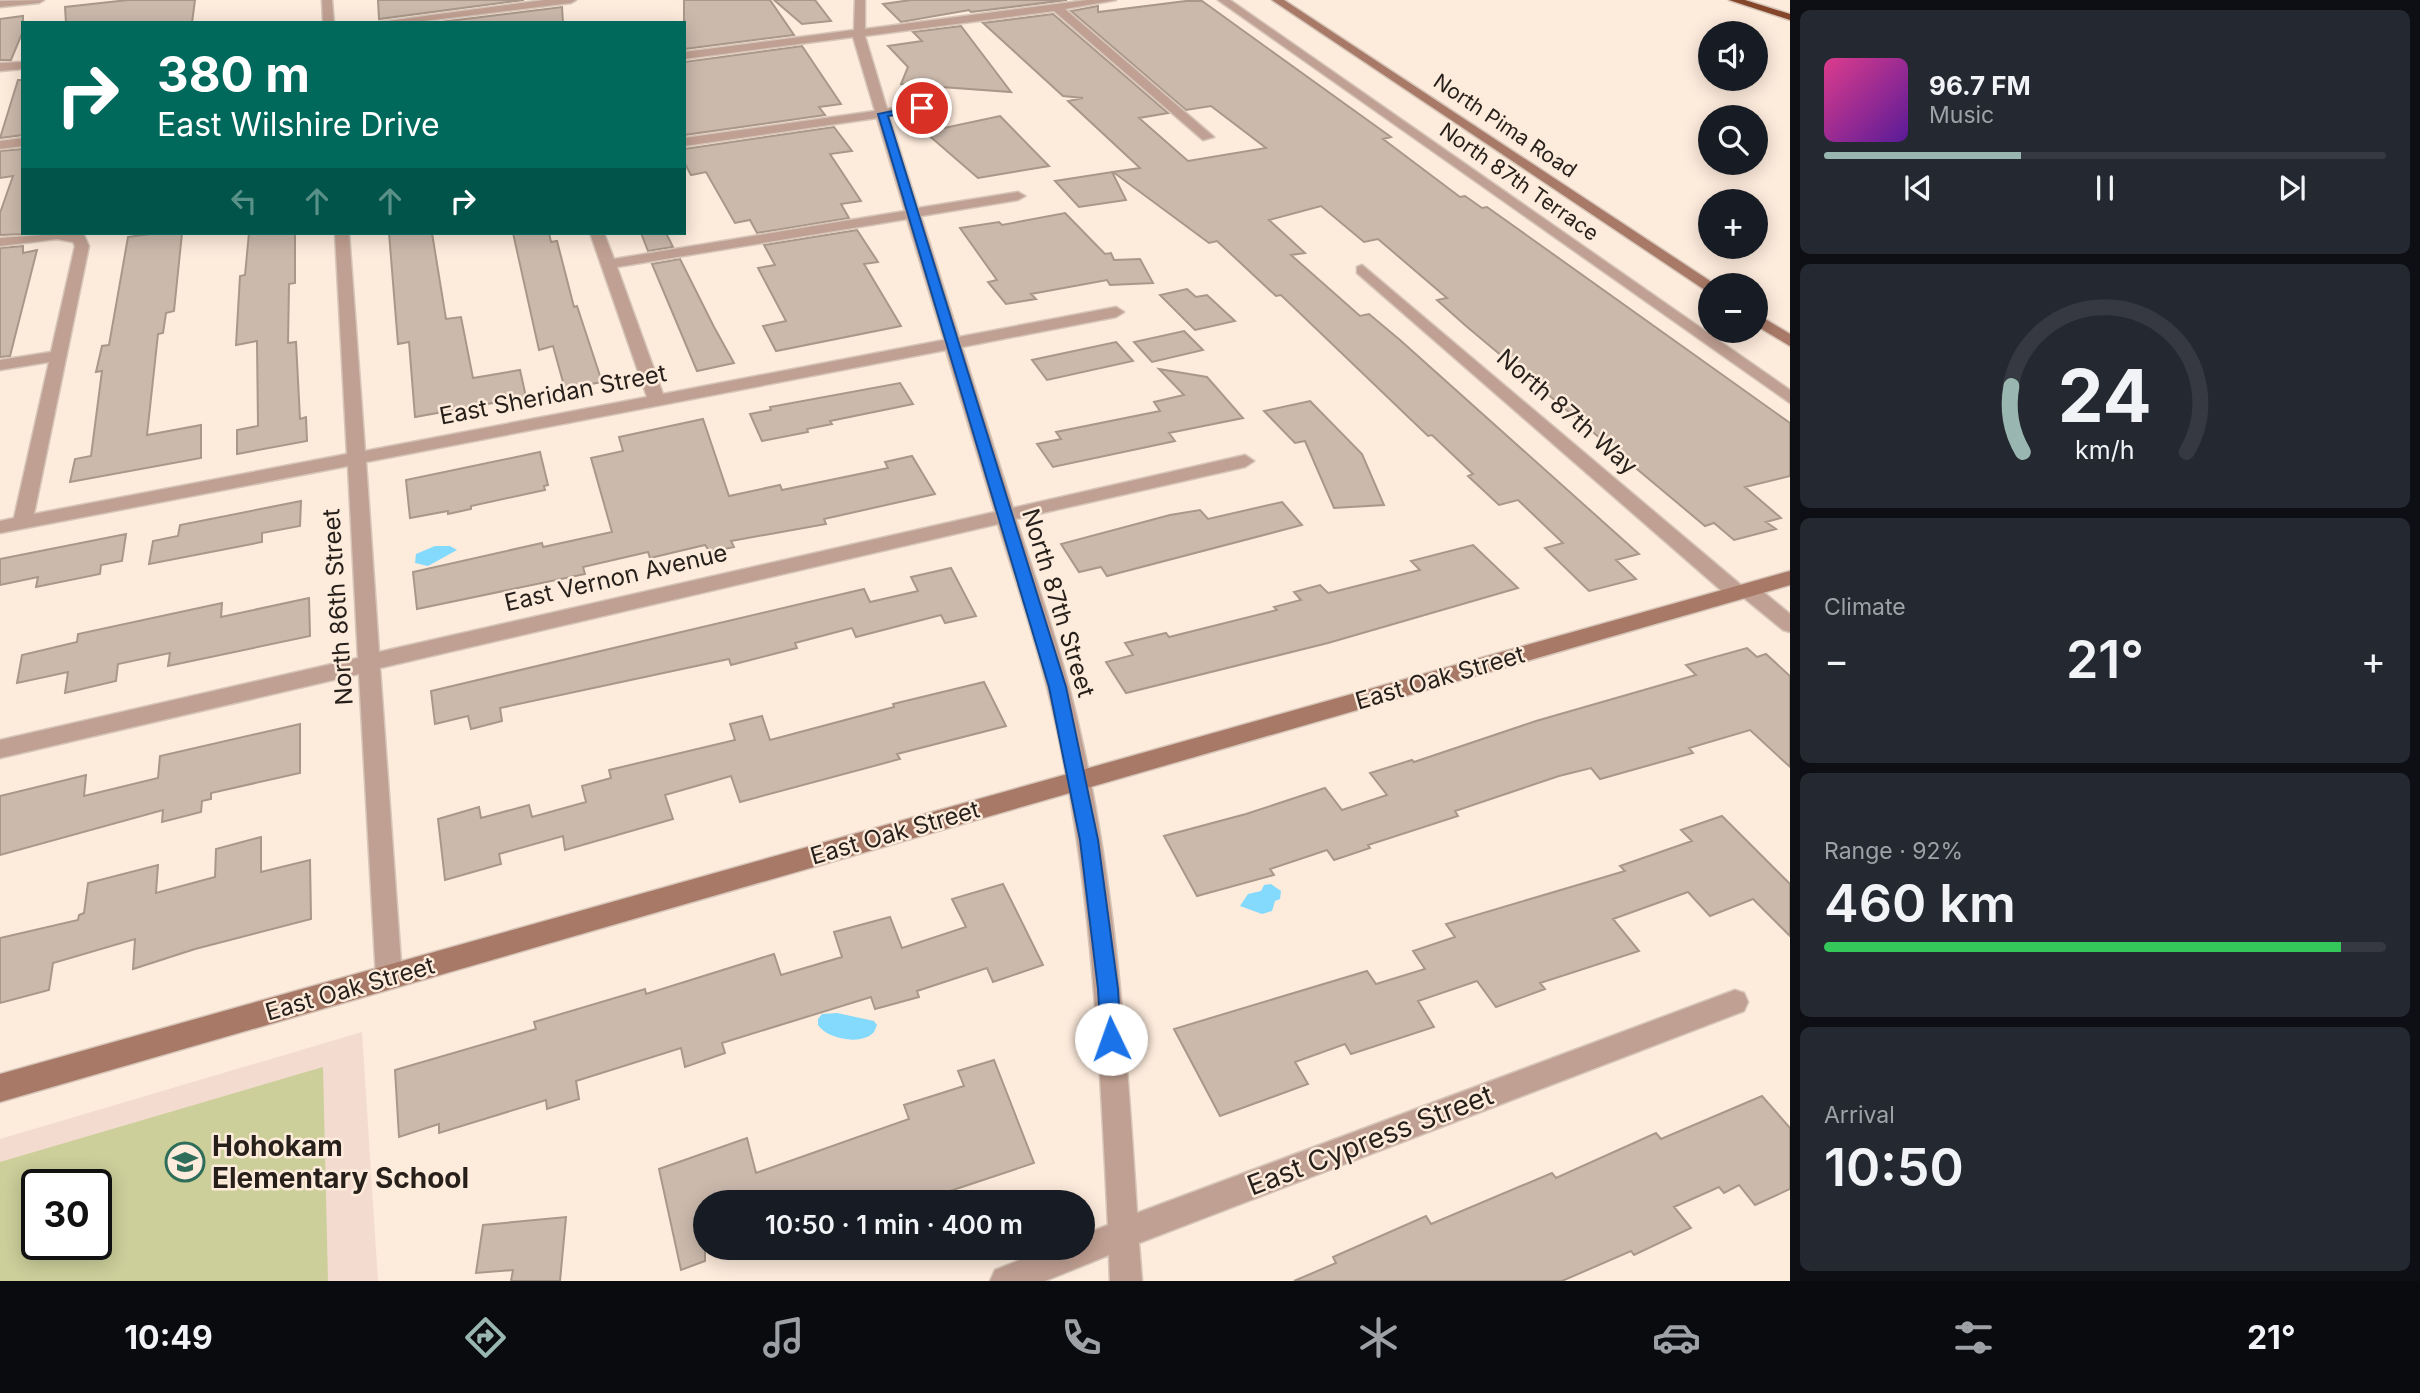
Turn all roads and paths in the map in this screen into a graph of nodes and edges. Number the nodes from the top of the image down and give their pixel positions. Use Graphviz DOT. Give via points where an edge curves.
graph roads {
  1 [pos="39,0"];
  2 [pos="327,0"];
  3 [pos="570,0"];
  4 [pos="860,0"];
  5 [pos="1111,0"];
  6 [pos="1223,0"];
  7 [pos="1277,0"];
  8 [pos="1734,0"];
  9 [pos="1766,0"];
  10 [pos="0,4"];
  11 [pos="1056,7"];
  12 [pos="1790,8"];
  13 [pos="1790,17"];
  14 [pos="329,21"];
  15 [pos="395,21"];
  16 [pos="858,33"];
  17 [pos="686,56"];
  18 [pos="21,65"];
  19 [pos="0,67"];
  20 [pos="941,105"];
  21 [pos="883,114"];
  22 [pos="1208,137"];
  23 [pos="21,142"];
  24 [pos="686,142"];
  25 [pos="0,145"];
  26 [pos="1018,196"];
  27 [pos="913,213"];
  28 [pos="51,235"];
  29 [pos="66,235"];
  30 [pos="342,235"];
  31 [pos="598,235"];
  32 [pos="0,243"];
  33 [pos="608,264"];
  34 [pos="1362,270"];
  35 [pos="1698,279"];
  36 [pos="1116,312"];
  37 [pos="1768,327"];
  38 [pos="1790,341"];
  39 [pos="953,344"];
  40 [pos="60,355"];
  41 [pos="0,365"];
  42 [pos="1790,398"];
  43 [pos="656,400"];
  44 [pos="355,459"];
  45 [pos="1245,461"];
  46 [pos="1005,516"];
  47 [pos="23,522"];
  48 [pos="0,527"];
  49 [pos="1790,578"];
  50 [pos="1742,592"];
  51 [pos="1790,625"];
  52 [pos="369,663"];
  53 [pos="0,749"];
  54 [pos="1078,781"];
  55 [pos="389,978"];
  56 [pos="1735,1002"];
  57 [pos="0,1088"];
  58 [pos="1123,1235"];
  59 [pos="1006,1281"];
  60 [pos="1126,1281"];
  1 -- 10 [label="street"];
  2 -- 14 [label="street"];
  3 -- 15 [label="street"];
  4 -- 16 [label="street, North 87th Street"];
  5 -- 11 [label="street"];
  6 -- 42 [label="street, North 87th Terrace"];
  7 -- 35 [label="street, North Pima Road"];
  8 -- 13 [label="highway"];
  9 -- 12 [label="highway"];
  11 -- 16 [label="street"];
  11 -- 22 [label="street"];
  16 -- 17 [label="street"];
  16 -- 21 [label="street, North 87th Street"];
  18 -- 19 [label="street"];
  20 -- 21 [label="street"];
  21 -- 24 [label="street"];
  21 -- 27 [label="street, North 87th Street"];
  23 -- 25 [label="street"];
  26 -- 27 [label="street"];
  27 -- 33 [label="street"];
  27 -- 39 [label="street, North 87th Street"];
  28 -- 32 [label="street"];
  29 -- 40 [label="street" via="74,236 82,246"];
  30 -- 44 [label="street, North 86th Street"];
  31 -- 33 [label="street"];
  33 -- 43 [label="street"];
  34 -- 50 [label="street, North 87th Way"];
  36 -- 39 [label="street, East Sheridan Street"];
  37 -- 38 [label="street"];
  39 -- 43 [label="street, East Sheridan Street"];
  39 -- 46 [label="street, North 87th Street"];
  40 -- 41 [label="street"];
  40 -- 47 [label="street"];
  43 -- 44 [label="street, East Sheridan Street"];
  44 -- 47 [label="street, East Sheridan Street"];
  44 -- 52 [label="street, North 86th Street"];
  45 -- 46 [label="street, East Vernon Avenue"];
  46 -- 52 [label="street, East Vernon Avenue"];
  46 -- 54 [label="street, North 87th Street" via="1058,687"];
  47 -- 48 [label="street, East Sheridan Street"];
  49 -- 50 [label="street, East Oak Street"];
  50 -- 51 [label="street, North 87th Way"];
  50 -- 54 [label="street, East Oak Street"];
  52 -- 53 [label="street, East Vernon Avenue"];
  52 -- 55 [label="street, North 86th Street"];
  54 -- 55 [label="street, East Oak Street"];
  54 -- 58 [label="street, North 87th Street" via="1108,989"];
  55 -- 57 [label="street, East Oak Street"];
  56 -- 58 [label="street, East Cypress Street"];
  58 -- 59 [label="street, East Cypress Street"];
  58 -- 60 [label="street, North 87th Street"];
}
